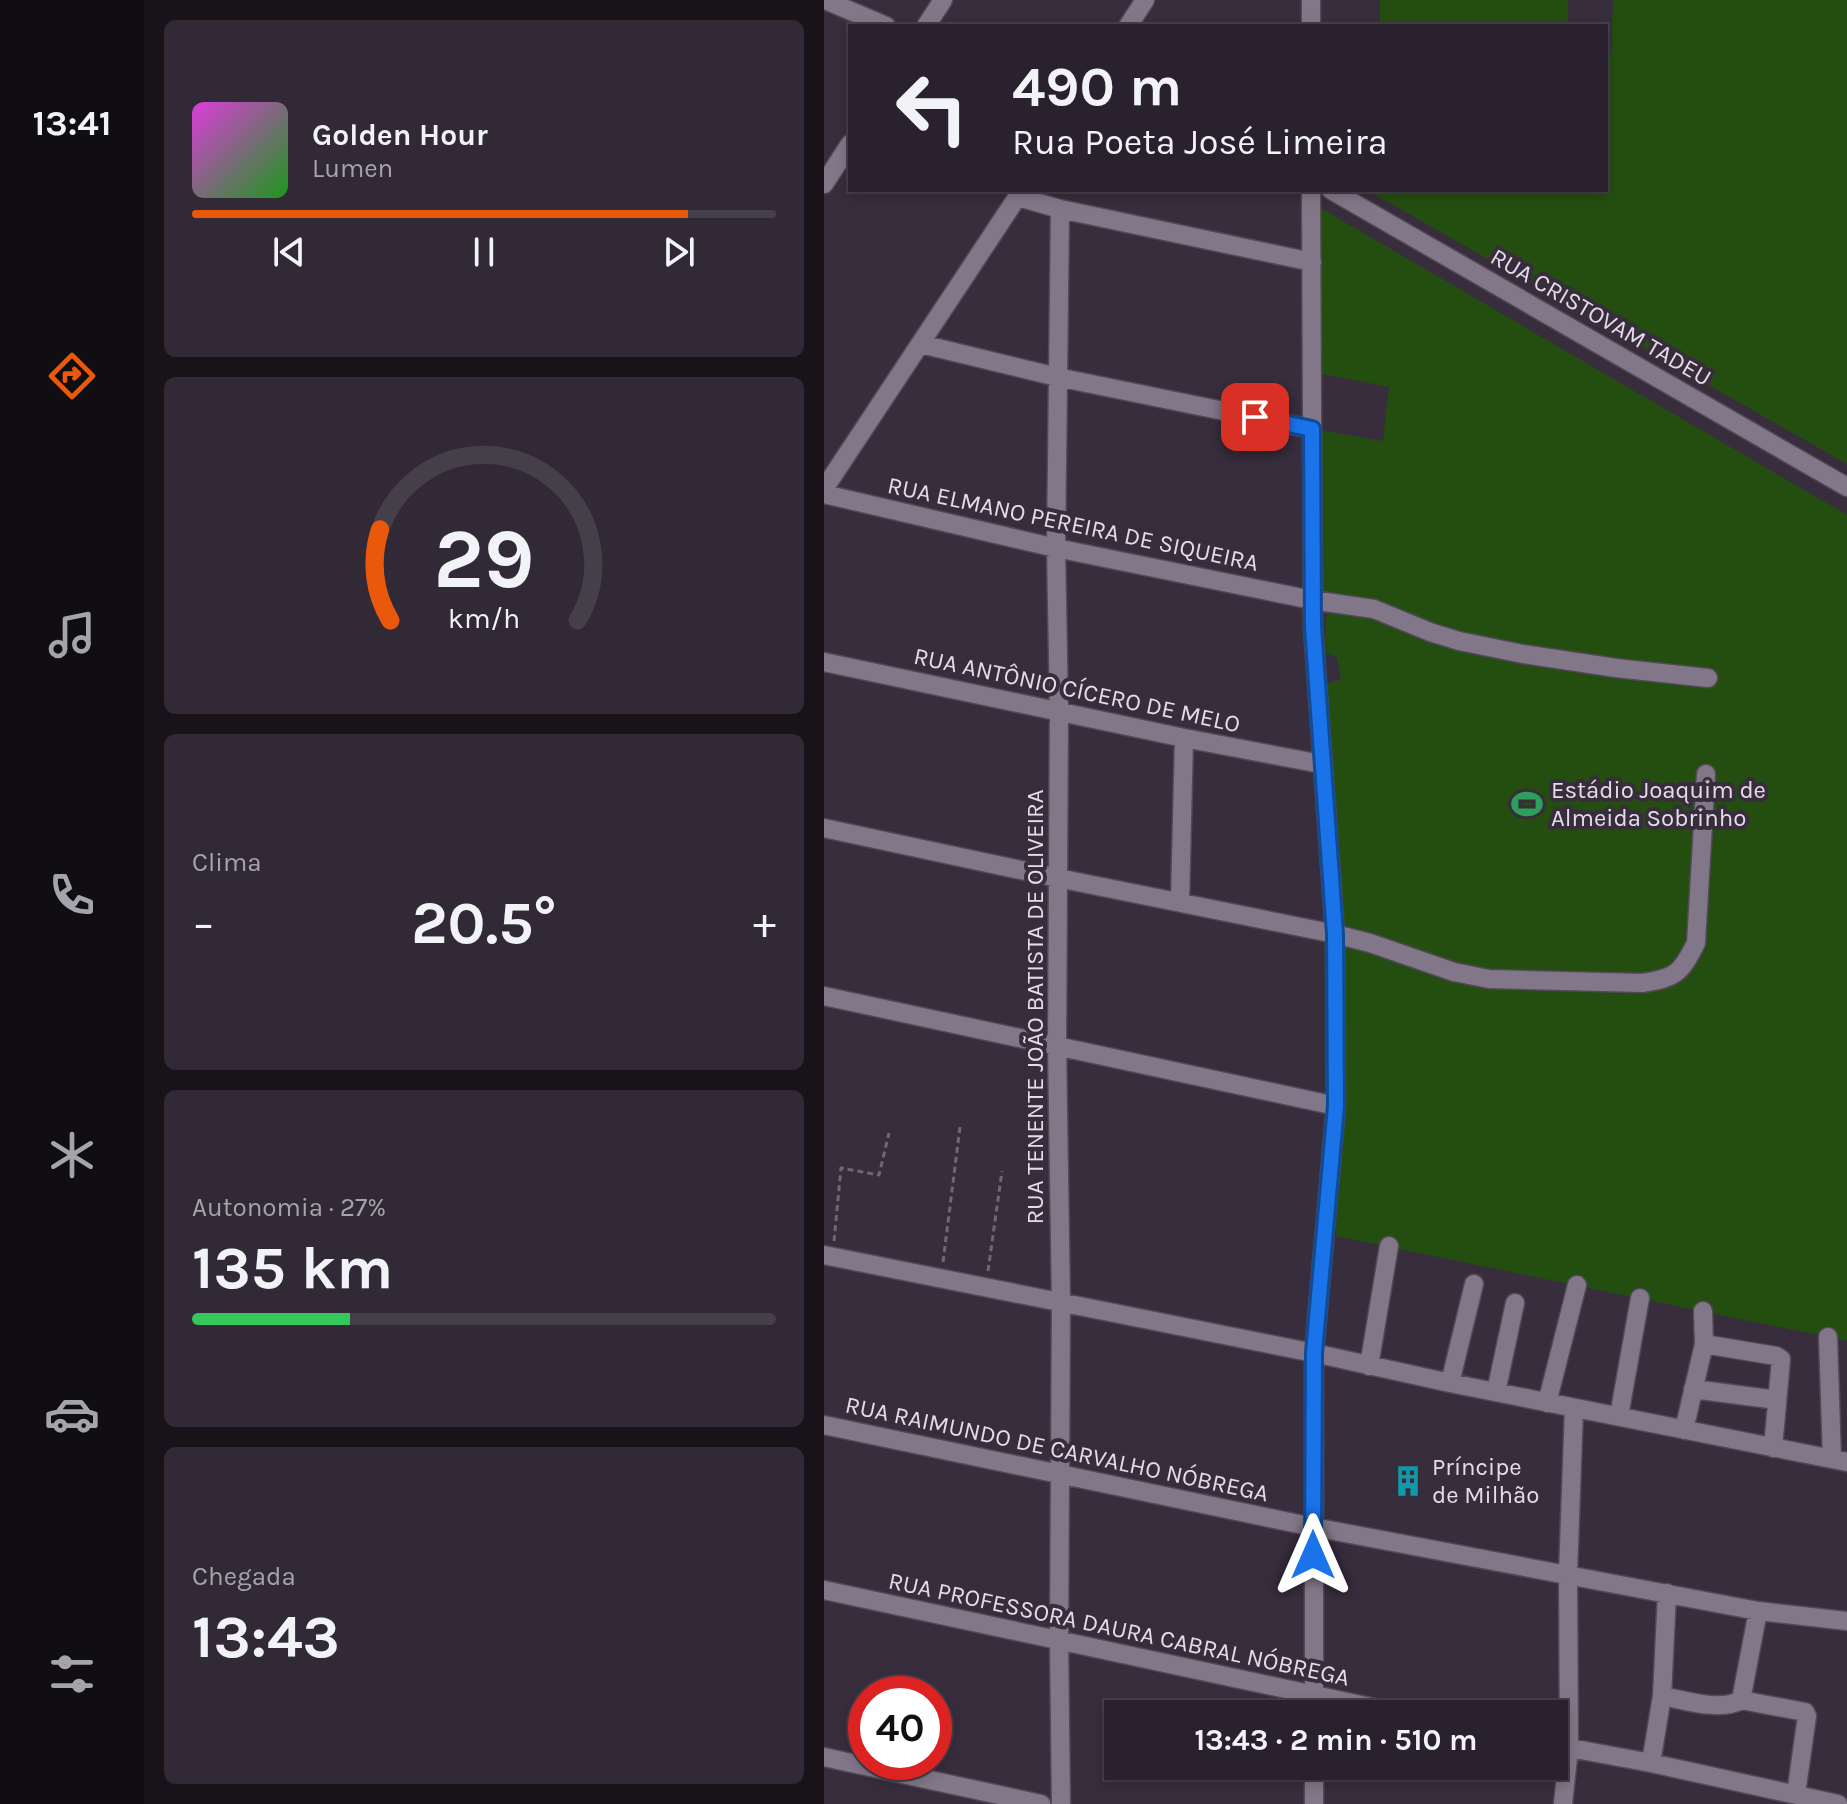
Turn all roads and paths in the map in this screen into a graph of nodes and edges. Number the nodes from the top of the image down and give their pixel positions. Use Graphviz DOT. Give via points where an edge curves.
graph roads {
  1 [pos="825,0"];
  2 [pos="943,0"];
  3 [pos="1311,0"];
  4 [pos="1141,1"];
  5 [pos="881,24"];
  6 [pos="927,24"];
  7 [pos="1129,24"];
  8 [pos="1311,24"];
  9 [pos="848,147"];
  10 [pos="824,184"];
  11 [pos="1311,192"];
  12 [pos="1334,192"];
  13 [pos="1020,193"];
  14 [pos="1060,209"];
  15 [pos="1312,262"];
  16 [pos="921,344"];
  17 [pos="1057,377"];
  18 [pos="1312,429"];
  19 [pos="1847,487"];
  20 [pos="824,492"];
  21 [pos="1056,548"];
  22 [pos="1312,600"];
  23 [pos="824,662"];
  24 [pos="1708,678"];
  25 [pos="1059,711"];
  26 [pos="1184,738"];
  27 [pos="1321,764"];
  28 [pos="1706,774"];
  29 [pos="824,828"];
  30 [pos="1058,878"];
  31 [pos="1180,902"];
  32 [pos="1335,934"];
  33 [pos="824,996"];
  34 [pos="1057,1046"];
  35 [pos="1336,1106"];
  36 [pos="960,1127"];
  37 [pos="889,1133"];
  38 [pos="1002,1171"];
  39 [pos="1389,1246"];
  40 [pos="828,1256"];
  41 [pos="941,1278"];
  42 [pos="1474,1284"];
  43 [pos="1577,1285"];
  44 [pos="985,1287"];
  45 [pos="1640,1298"];
  46 [pos="1061,1303"];
  47 [pos="1515,1303"];
  48 [pos="1703,1311"];
  49 [pos="1828,1337"];
  50 [pos="1704,1344"];
  51 [pos="1314,1353"];
  52 [pos="1369,1366"];
  53 [pos="1450,1383"];
  54 [pos="1693,1389"];
  55 [pos="1496,1392"];
  56 [pos="1777,1400"];
  57 [pos="1547,1403"];
  58 [pos="1574,1408"];
  59 [pos="1619,1416"];
  60 [pos="824,1425"];
  61 [pos="1684,1430"];
  62 [pos="1773,1448"];
  63 [pos="1840,1460"];
  64 [pos="1061,1475"];
  65 [pos="1313,1527"];
  66 [pos="1568,1574"];
  67 [pos="824,1590"];
  68 [pos="1667,1593"];
  69 [pos="1758,1611"];
  70 [pos="1847,1621"];
  71 [pos="1059,1641"];
  72 [pos="1662,1696"];
  73 [pos="1294,1700"];
  74 [pos="1314,1700"];
  75 [pos="1563,1700"];
  76 [pos="1741,1700"];
  77 [pos="1568,1747"];
  78 [pos="824,1757"];
  79 [pos="1651,1763"];
  80 [pos="1314,1780"];
  81 [pos="1562,1780"];
  82 [pos="1796,1794"];
  83 [pos="1041,1804"];
  84 [pos="1061,1804"];
  85 [pos="1314,1804"];
  86 [pos="1563,1804"];
  87 [pos="1838,1804"];
  1 -- 5 [label="street"];
  2 -- 6 [label="street"];
  3 -- 8 [label="street"];
  4 -- 7 [label="street"];
  9 -- 10 [label="street"];
  11 -- 15 [label="street"];
  12 -- 19 [label="street, RUA CRISTOVAM TADEU"];
  13 -- 14 [label="street"];
  13 -- 16 [label="street"];
  14 -- 15 [label="street"];
  14 -- 17 [label="street, RUA TENENTE JOÃO BATISTA DE OLIVEIRA"];
  15 -- 18 [label="street"];
  16 -- 17 [label="street"];
  16 -- 20 [label="street"];
  17 -- 18 [label="street"];
  17 -- 21 [label="street, RUA TENENTE JOÃO BATISTA DE OLIVEIRA"];
  18 -- 22 [label="street"];
  20 -- 21 [label="street, RUA ELMANO PEREIRA DE SIQUEIRA"];
  21 -- 22 [label="street, RUA ELMANO PEREIRA DE SIQUEIRA"];
  21 -- 25 [label="street, RUA TENENTE JOÃO BATISTA DE OLIVEIRA"];
  22 -- 24 [label="street, RUA ELMANO PEREIRA DE SIQUEIRA" via="1374,609 1459,641 1523,654"];
  22 -- 27 [label="street"];
  23 -- 25 [label="street, RUA ANTÔNIO CÍCERO DE MELO"];
  25 -- 26 [label="street, RUA ANTÔNIO CÍCERO DE MELO"];
  25 -- 30 [label="street, RUA TENENTE JOÃO BATISTA DE OLIVEIRA"];
  26 -- 27 [label="street, RUA ANTÔNIO CÍCERO DE MELO"];
  26 -- 31 [label="street"];
  27 -- 32 [label="street"];
  28 -- 32 [label="street" via="1696,943 1685,966 1666,980 1489,979"];
  29 -- 30 [label="street"];
  30 -- 31 [label="street"];
  30 -- 34 [label="street, RUA TENENTE JOÃO BATISTA DE OLIVEIRA"];
  31 -- 32 [label="street"];
  32 -- 35 [label="street"];
  33 -- 34 [label="street"];
  34 -- 35 [label="street"];
  34 -- 46 [label="street, RUA TENENTE JOÃO BATISTA DE OLIVEIRA"];
  35 -- 51 [label="street"];
  36 -- 41 [label="path"];
  37 -- 40 [label="path" via="879,1175 841,1168"];
  38 -- 44 [label="path"];
  39 -- 52 [label="street"];
  40 -- 41 [label="street"];
  41 -- 44 [label="street"];
  42 -- 53 [label="street"];
  43 -- 57 [label="street"];
  44 -- 46 [label="street"];
  45 -- 59 [label="street"];
  46 -- 51 [label="street"];
  46 -- 64 [label="street, RUA TENENTE JOÃO BATISTA DE OLIVEIRA"];
  47 -- 55 [label="street"];
  48 -- 50 [label="street"];
  49 -- 63 [label="street"];
  50 -- 54 [label="street"];
  50 -- 56 [label="street" via="1779,1357"];
  51 -- 52 [label="street"];
  51 -- 65 [label="street"];
  52 -- 53 [label="street"];
  53 -- 55 [label="street"];
  54 -- 56 [label="street"];
  54 -- 61 [label="street"];
  55 -- 57 [label="street"];
  56 -- 62 [label="street"];
  57 -- 58 [label="street"];
  58 -- 59 [label="street"];
  58 -- 66 [label="street"];
  59 -- 61 [label="street"];
  60 -- 64 [label="street, RUA RAIMUNDO DE CARVALHO NÓBREGA"];
  61 -- 62 [label="street"];
  62 -- 63 [label="street"];
  64 -- 65 [label="street, RUA RAIMUNDO DE CARVALHO NÓBREGA"];
  64 -- 71 [label="street, RUA TENENTE JOÃO BATISTA DE OLIVEIRA"];
  65 -- 66 [label="street, RUA RAIMUNDO DE CARVALHO NÓBREGA"];
  65 -- 74 [label="street"];
  66 -- 68 [label="street, RUA RAIMUNDO DE CARVALHO NÓBREGA"];
  66 -- 75 [label="street"];
  67 -- 71 [label="street, RUA PROFESSORA DAURA CABRAL NÓBREGA"];
  68 -- 69 [label="street, RUA RAIMUNDO DE CARVALHO NÓBREGA"];
  68 -- 72 [label="street"];
  69 -- 70 [label="street, RUA RAIMUNDO DE CARVALHO NÓBREGA"];
  69 -- 76 [label="street"];
  71 -- 73 [label="street, RUA PROFESSORA DAURA CABRAL NÓBREGA"];
  71 -- 84 [label="street, RUA TENENTE JOÃO BATISTA DE OLIVEIRA"];
  72 -- 76 [label="street" via="1714,1705"];
  72 -- 79 [label="street"];
  76 -- 82 [label="street" via="1807,1714"];
  77 -- 79 [label="street"];
  78 -- 83 [label="street"];
  79 -- 82 [label="street"];
  80 -- 85 [label="street"];
  81 -- 86 [label="street"];
  82 -- 87 [label="street"];
}
